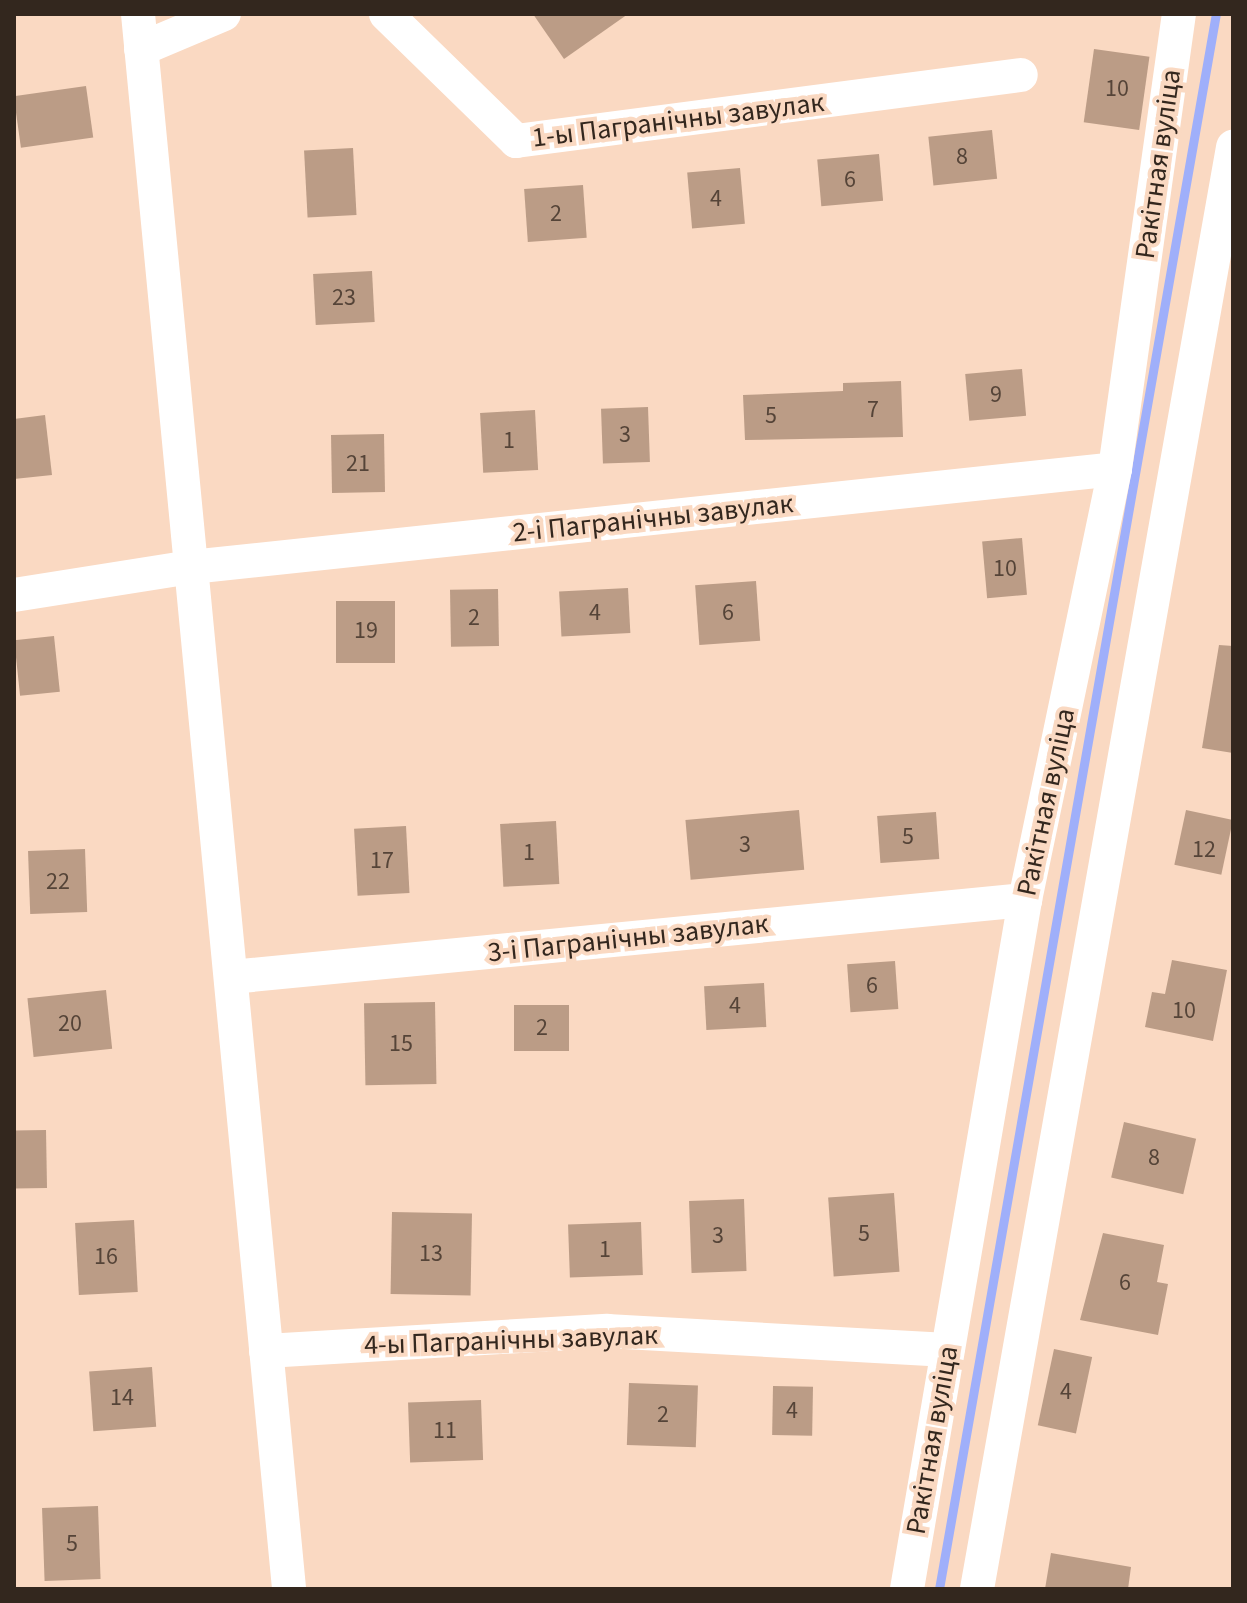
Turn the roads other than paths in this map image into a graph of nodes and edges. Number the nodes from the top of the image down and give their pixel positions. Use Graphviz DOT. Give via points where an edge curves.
graph roads {
  1 [pos="138,14"];
  2 [pos="224,14"];
  3 [pos="386,14"];
  4 [pos="1179,14"];
  5 [pos="141,49"];
  6 [pos="1021,75"];
  7 [pos="1233,147"];
  8 [pos="1115,469"];
  9 [pos="191,567"];
  10 [pos="14,595"];
  11 [pos="1025,900"];
  12 [pos="231,977"];
  13 [pos="947,1350"];
  14 [pos="266,1351"];
  15 [pos="289,1589"];
  16 [pos="907,1589"];
  17 [pos="977,1589"];
  1 -- 5 [label="street"];
  2 -- 5 [label="street"];
  3 -- 6 [label="street, 1-ы Пагранічны завулак" via="516,141"];
  4 -- 8 [label="street, Ракітная вуліца"];
  5 -- 9 [label="street"];
  7 -- 17 [label="street"];
  8 -- 9 [label="street, 2-і Пагранічны завулак"];
  8 -- 11 [label="street, Ракітная вуліца"];
  9 -- 10 [label="street, 2-і Пагранічны завулак"];
  9 -- 12 [label="street"];
  11 -- 12 [label="street, 3-і Пагранічны завулак"];
  11 -- 13 [label="street, Ракітная вуліца"];
  12 -- 14 [label="street"];
  13 -- 14 [label="street, 4-ы Пагранічны завулак" via="607,1331"];
  13 -- 16 [label="street, Ракітная вуліца"];
  14 -- 15 [label="street"];
}
